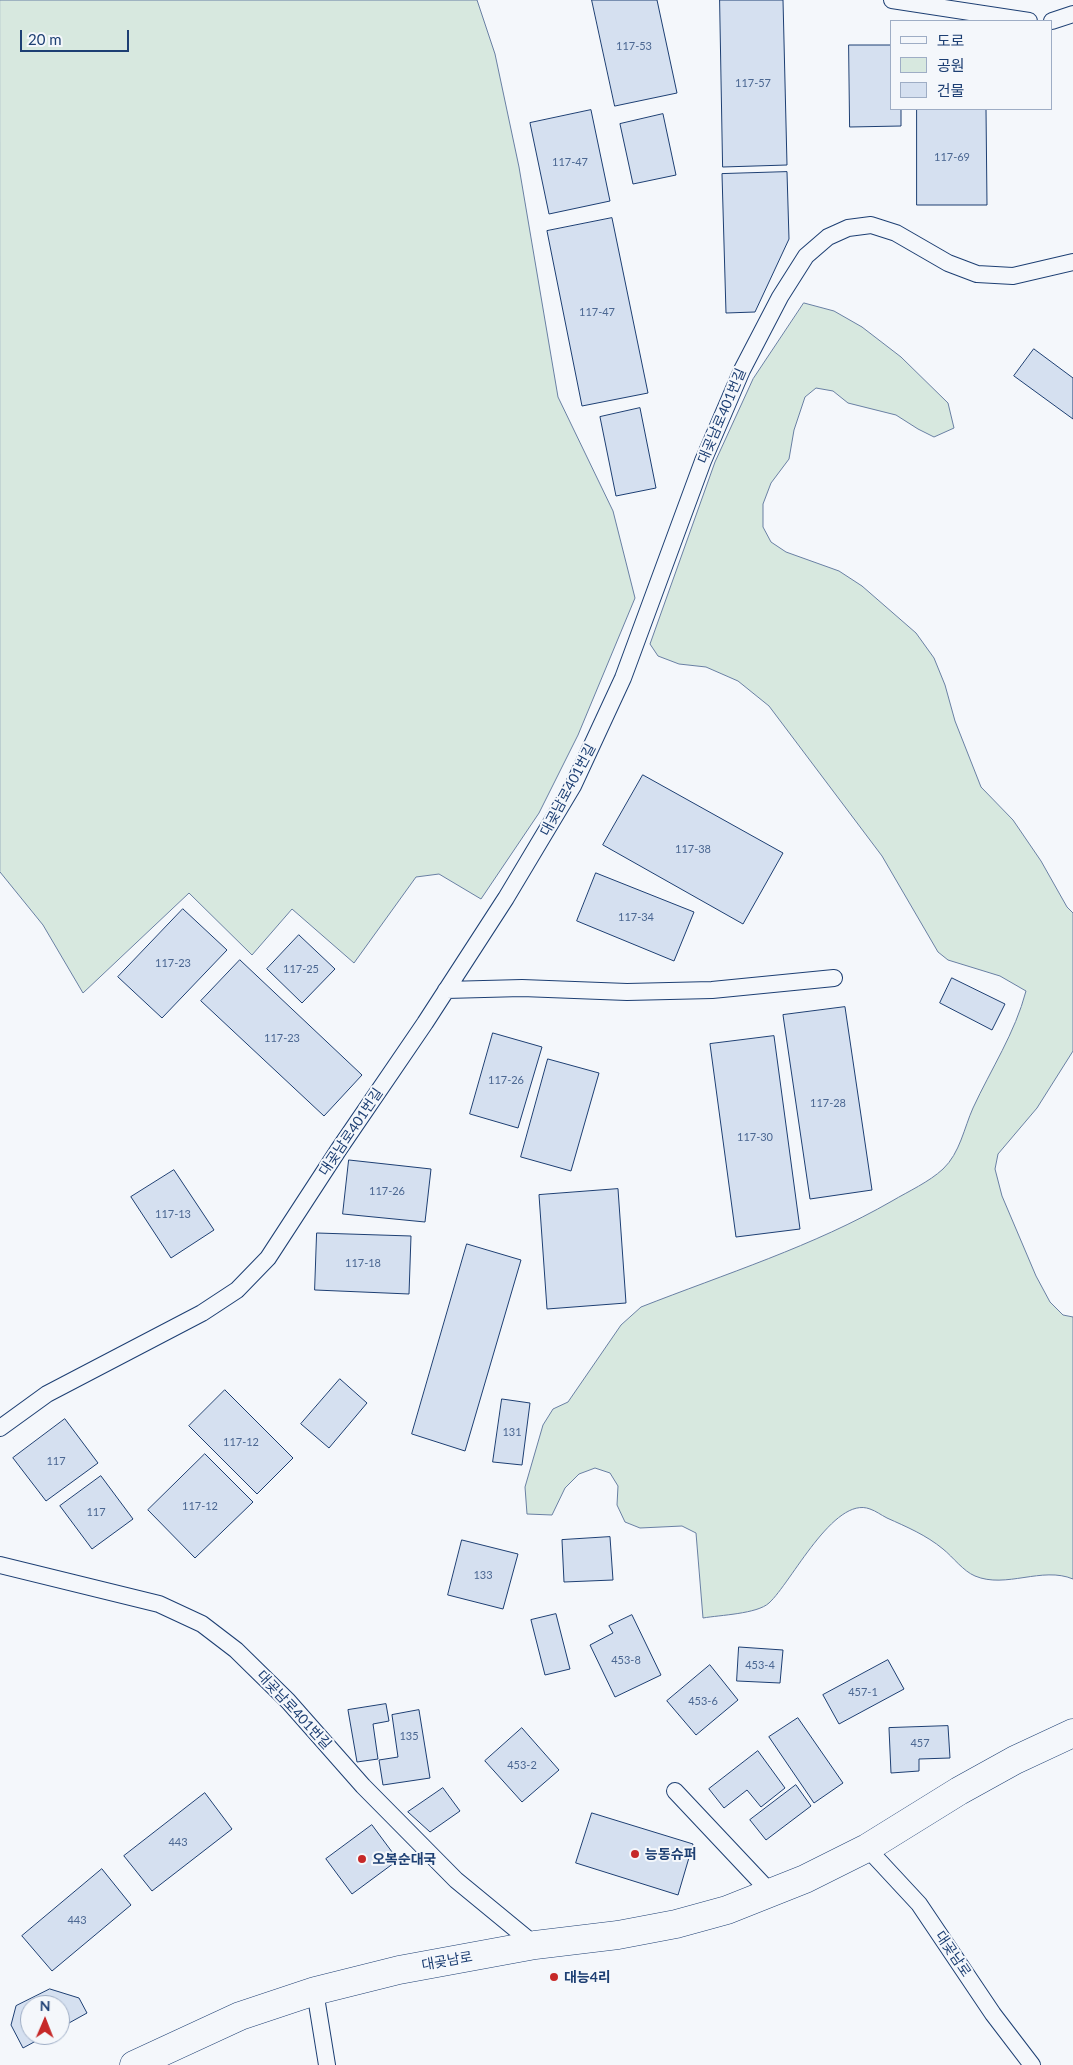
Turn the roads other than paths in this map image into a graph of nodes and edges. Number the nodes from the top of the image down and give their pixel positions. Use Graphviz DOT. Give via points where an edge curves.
graph roads {
  1 [pos="892,0"];
  2 [pos="1073,14"];
  3 [pos="1022,20"];
  4 [pos="1053,21"];
  5 [pos="1073,262"];
  6 [pos="834,978"];
  7 [pos="446,990"];
  8 [pos="0,1428"];
  9 [pos="0,1565"];
  10 [pos="1073,1733"];
  11 [pos="675,1790"];
  12 [pos="867,1848"];
  13 [pos="771,1893"];
  14 [pos="535,1945"];
  15 [pos="315,1990"];
  16 [pos="134,2065"];
  17 [pos="327,2065"];
  18 [pos="1032,2065"];
  1 -- 3 [label="lane"];
  2 -- 4 [label="lane"];
  5 -- 7 [label="lane, 대곶남로401번길" via="1013,276 977,274 948,263 896,233 871,225 848,228 828,237 806,256 780,297 742,370 703,461 623,678 573,786"];
  6 -- 7 [label="lane" via="712,990"];
  7 -- 8 [label="lane, 대곶남로401번길" via="268,1258 238,1290 202,1313 47,1394"];
  9 -- 14 [label="lane, 대곶남로401번길" via="159,1604 202,1624 236,1650 288,1702 362,1786 456,1880"];
  10 -- 12 [label="street, 대곶남로" via="958,1791"];
  11 -- 13 [label="lane"];
  12 -- 13 [label="street, 대곶남로"];
  12 -- 18 [label="lane, 대곶남로" via="920,1904 993,2014"];
  13 -- 14 [label="street, 대곶남로" via="727,1910 676,1924"];
  14 -- 15 [label="street, 대곶남로" via="399,1970"];
  15 -- 16 [label="street, 대곶남로" via="240,2016"];
  15 -- 17 [label="lane"];
}
